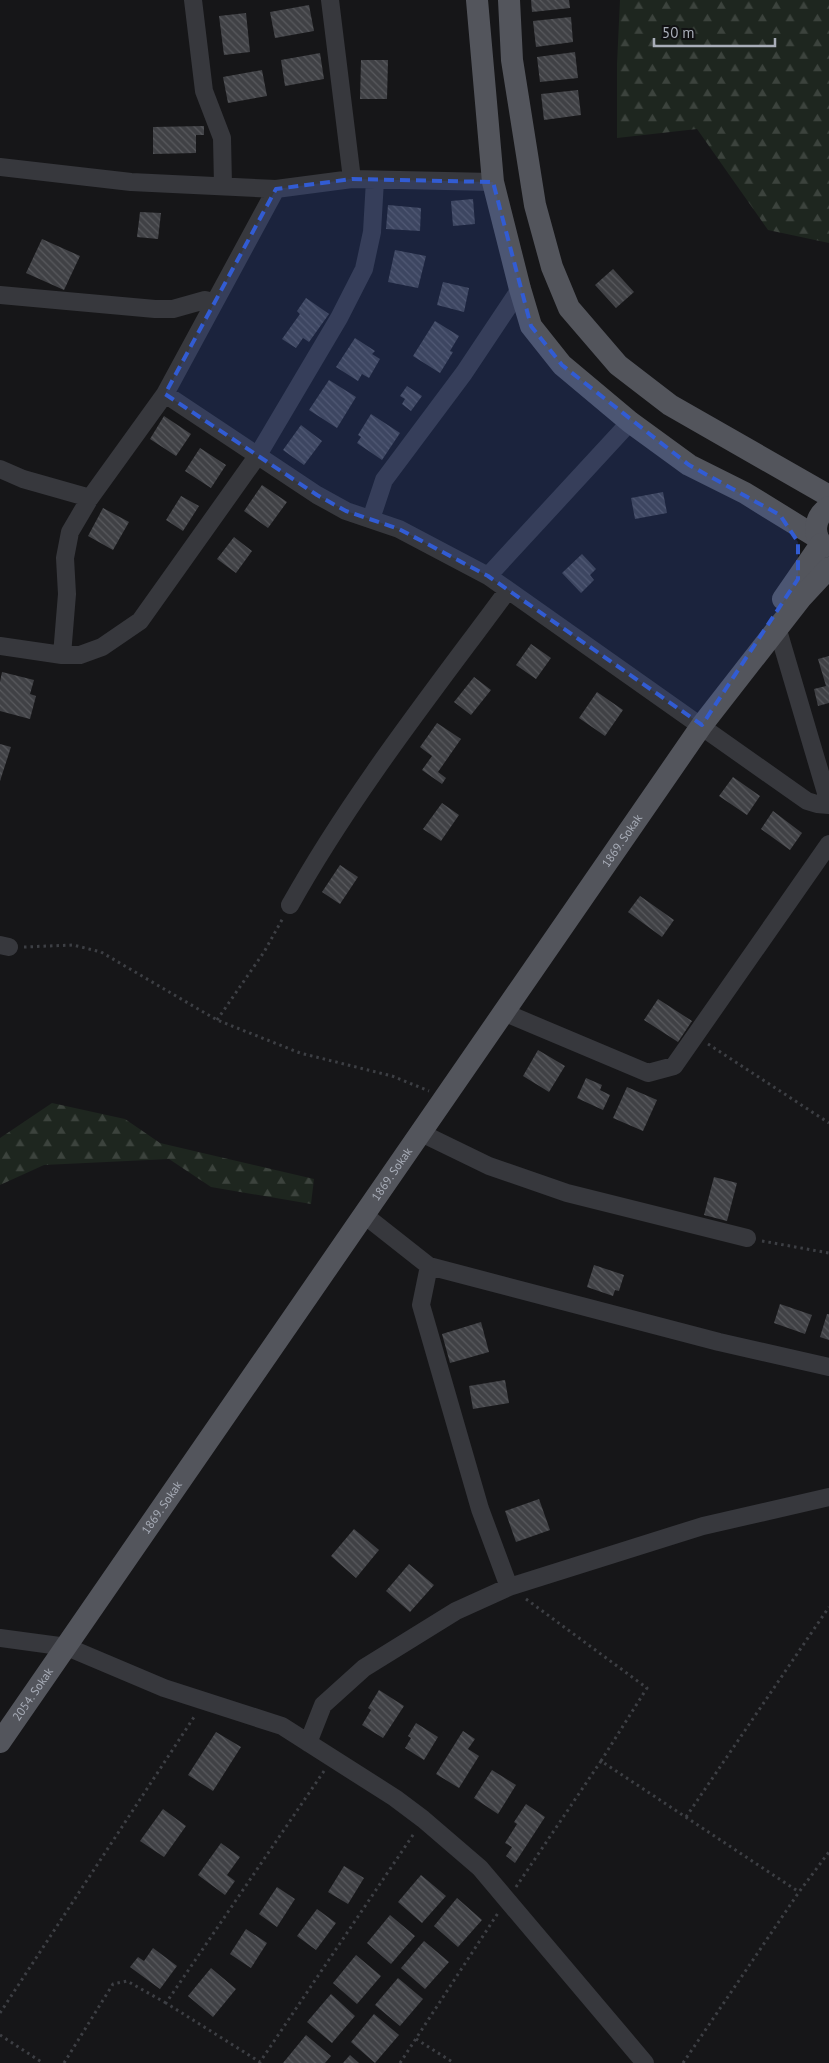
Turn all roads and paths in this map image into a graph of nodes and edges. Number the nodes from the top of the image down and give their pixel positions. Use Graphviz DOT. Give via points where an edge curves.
graph roads {
  1 [pos="193,0"];
  2 [pos="330,0"];
  3 [pos="477,0"];
  4 [pos="509,0"];
  5 [pos="0,167"];
  6 [pos="352,179"];
  7 [pos="375,180"];
  8 [pos="493,182"];
  9 [pos="223,185"];
  10 [pos="276,189"];
  11 [pos="520,290"];
  12 [pos="0,295"];
  13 [pos="214,302"];
  14 [pos="165,394"];
  15 [pos="630,422"];
  16 [pos="258,455"];
  17 [pos="0,469"];
  18 [pos="829,496"];
  19 [pos="90,498"];
  20 [pos="829,507"];
  21 [pos="780,515"];
  22 [pos="371,519"];
  23 [pos="823,544"];
  24 [pos="829,568"];
  25 [pos="488,576"];
  26 [pos="798,579"];
  27 [pos="508,590"];
  28 [pos="777,627"];
  29 [pos="0,646"];
  30 [pos="62,655"];
  31 [pos="719,702"];
  32 [pos="702,725"];
  33 [pos="829,804"];
  34 [pos="829,844"];
  35 [pos="290,905"];
  36 [pos="4,946"];
  37 [pos="502,1012"];
  38 [pos="217,1020"];
  39 [pos="695,1035"];
  40 [pos="443,1098"];
  41 [pos="829,1123"];
  42 [pos="419,1132"];
  43 [pos="363,1214"];
  44 [pos="747,1238"];
  45 [pos="829,1253"];
  46 [pos="429,1266"];
  47 [pos="829,1367"];
  48 [pos="829,1497"];
  49 [pos="509,1587"];
  50 [pos="829,1607"];
  51 [pos="0,1638"];
  52 [pos="67,1647"];
  53 [pos="205,1701"];
  54 [pos="0,1742"];
  55 [pos="308,1743"];
  56 [pos="333,1758"];
  57 [pos="601,1761"];
  58 [pos="686,1818"];
  59 [pos="424,1819"];
  60 [pos="829,1852"];
  61 [pos="799,1892"];
  62 [pos="507,1899"];
  63 [pos="166,2002"];
  64 [pos="0,2013"];
  65 [pos="0,2035"];
  66 [pos="416,2039"];
  67 [pos="260,2062"];
  68 [pos="43,2063"];
  69 [pos="64,2063"];
  70 [pos="400,2063"];
  71 [pos="454,2063"];
  72 [pos="644,2063"];
  73 [pos="683,2063"];
  1 -- 9 [label="street" via="204,91 222,138"];
  2 -- 6 [label="street"];
  3 -- 8 [label="main road"];
  4 -- 18 [label="main road" via="512,60 535,205 552,267 569,308 618,365 670,405"];
  5 -- 9 [label="street" via="131,182"];
  6 -- 7 [label="street"];
  6 -- 10 [label="street"];
  7 -- 8 [label="street"];
  7 -- 16 [label="street" via="372,232 364,268 339,318"];
  8 -- 11 [label="main road"];
  9 -- 10 [label="street"];
  10 -- 13 [label="street"];
  11 -- 15 [label="main road" via="532,326 562,365"];
  11 -- 22 [label="street" via="464,373 384,480"];
  12 -- 13 [label="street" via="155,309 173,309 206,300"];
  13 -- 14 [label="street"];
  14 -- 16 [label="street"];
  14 -- 19 [label="street"];
  15 -- 21 [label="main road" via="689,464"];
  15 -- 25 [label="street"];
  16 -- 22 [label="street" via="287,477 339,507"];
  16 -- 30 [label="street" via="140,621 102,647 80,655"];
  17 -- 19 [label="street"];
  19 -- 30 [label="street" via="70,532 65,558 67,594"];
  20 -- 23 [label="main road" via="817,521"];
  21 -- 23 [label="main road"];
  21 -- 26 [label="main road" via="792,528 798,542"];
  22 -- 25 [label="street" via="399,529"];
  23 -- 26 [label="main road, 1869. Sokak"];
  24 -- 28 [label="main road, 1869. Sokak"];
  25 -- 27 [label="street"];
  26 -- 31 [label="main road, 1869. Sokak"];
  27 -- 32 [label="street"];
  27 -- 35 [label="street" via="378,767 317,856"];
  28 -- 31 [label="main road, 1869. Sokak"];
  28 -- 33 [label="street"];
  29 -- 30 [label="street"];
  31 -- 32 [label="main road, 1869. Sokak"];
  32 -- 33 [label="street" via="807,801"];
  32 -- 37 [label="main road, 1869. Sokak"];
  34 -- 39 [label="street"];
  35 -- 38 [label="path" via="264,952"];
  36 -- 38 [label="path" via="73,946 101,952"];
  37 -- 39 [label="street" via="648,1073 674,1066"];
  37 -- 40 [label="main road, 1869. Sokak"];
  38 -- 40 [label="path" via="300,1053 392,1076"];
  39 -- 41 [label="path"];
  40 -- 42 [label="main road, 1869. Sokak"];
  42 -- 43 [label="main road, 1869. Sokak"];
  42 -- 44 [label="street" via="489,1166 567,1193"];
  43 -- 46 [label="street"];
  43 -- 52 [label="main road, 1869. Sokak"];
  44 -- 45 [label="path"];
  46 -- 47 [label="street" via="719,1342"];
  46 -- 49 [label="street" via="421,1306 480,1508"];
  48 -- 49 [label="street" via="703,1526"];
  49 -- 55 [label="street" via="456,1611 364,1668 323,1705"];
  49 -- 57 [label="path" via="646,1688"];
  50 -- 58 [label="path"];
  51 -- 52 [label="street"];
  52 -- 53 [label="street" via="164,1688"];
  52 -- 54 [label="main road, 2054. Sokak"];
  53 -- 55 [label="street" via="282,1726"];
  53 -- 64 [label="path"];
  55 -- 56 [label="street"];
  56 -- 59 [label="street"];
  56 -- 63 [label="path"];
  57 -- 58 [label="path"];
  57 -- 62 [label="path"];
  58 -- 61 [label="path"];
  59 -- 62 [label="street" via="480,1868"];
  59 -- 67 [label="path"];
  60 -- 61 [label="path"];
  61 -- 73 [label="path"];
  62 -- 66 [label="path"];
  62 -- 72 [label="street"];
  63 -- 67 [label="path"];
  63 -- 69 [label="path" via="127,1981 113,1984"];
  65 -- 68 [label="path"];
  66 -- 70 [label="path"];
  66 -- 71 [label="path"];
}
